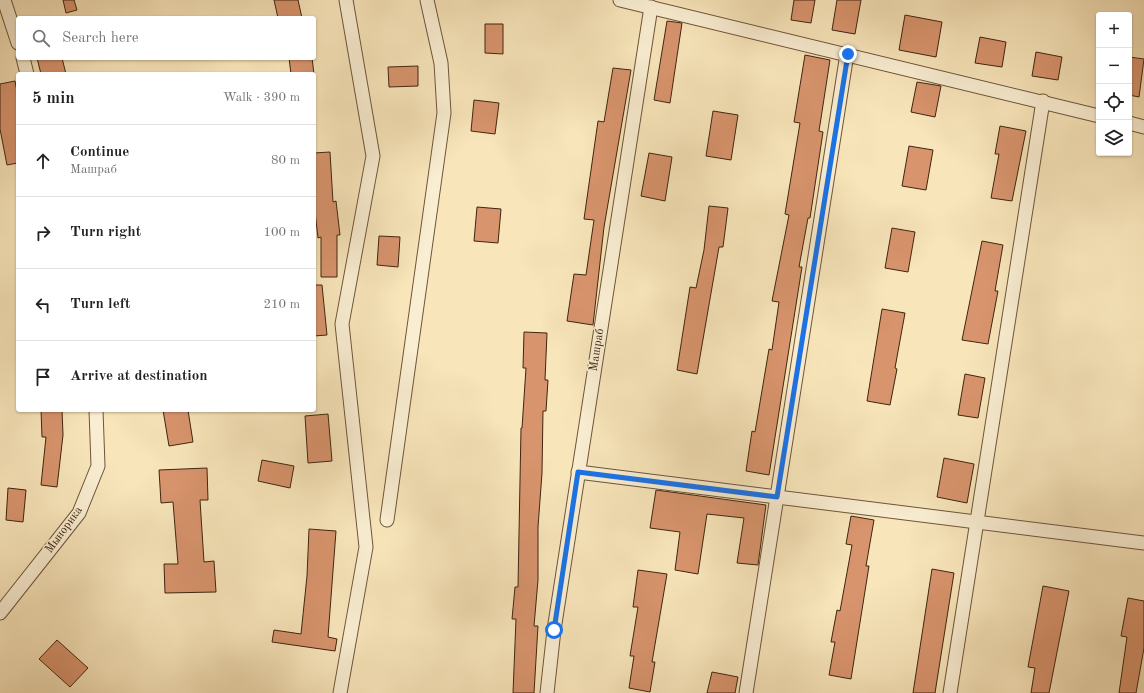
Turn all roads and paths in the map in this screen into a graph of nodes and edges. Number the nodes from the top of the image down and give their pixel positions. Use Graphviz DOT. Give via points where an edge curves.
graph roads {
  1 [pos="4,0"];
  2 [pos="346,0"];
  3 [pos="427,0"];
  4 [pos="620,0"];
  5 [pos="651,7"];
  6 [pos="16,37"];
  7 [pos="848,54"];
  8 [pos="24,60"];
  9 [pos="26,72"];
  10 [pos="1042,101"];
  11 [pos="1096,115"];
  12 [pos="1132,124"];
  13 [pos="1144,127"];
  14 [pos="96,412"];
  15 [pos="578,472"];
  16 [pos="777,497"];
  17 [pos="387,520"];
  18 [pos="977,522"];
  19 [pos="1144,543"];
  20 [pos="0,613"];
  21 [pos="340,693"];
  22 [pos="547,693"];
  23 [pos="746,693"];
  24 [pos="950,693"];
  1 -- 6 [label="street"];
  2 -- 21 [label="street" via="373,156 342,324 366,547"];
  3 -- 17 [label="street" via="441,63 444,113"];
  4 -- 5 [label="street"];
  5 -- 7 [label="street"];
  5 -- 15 [label="street, Машраб"];
  7 -- 10 [label="street"];
  7 -- 16 [label="street"];
  8 -- 9 [label="street"];
  10 -- 11 [label="street"];
  10 -- 18 [label="street"];
  12 -- 13 [label="street"];
  14 -- 20 [label="street, Мынорика" via="98,466 79,513"];
  15 -- 16 [label="street"];
  15 -- 22 [label="street, Машраб"];
  16 -- 18 [label="street"];
  16 -- 23 [label="street"];
  18 -- 19 [label="street"];
  18 -- 24 [label="street"];
}
